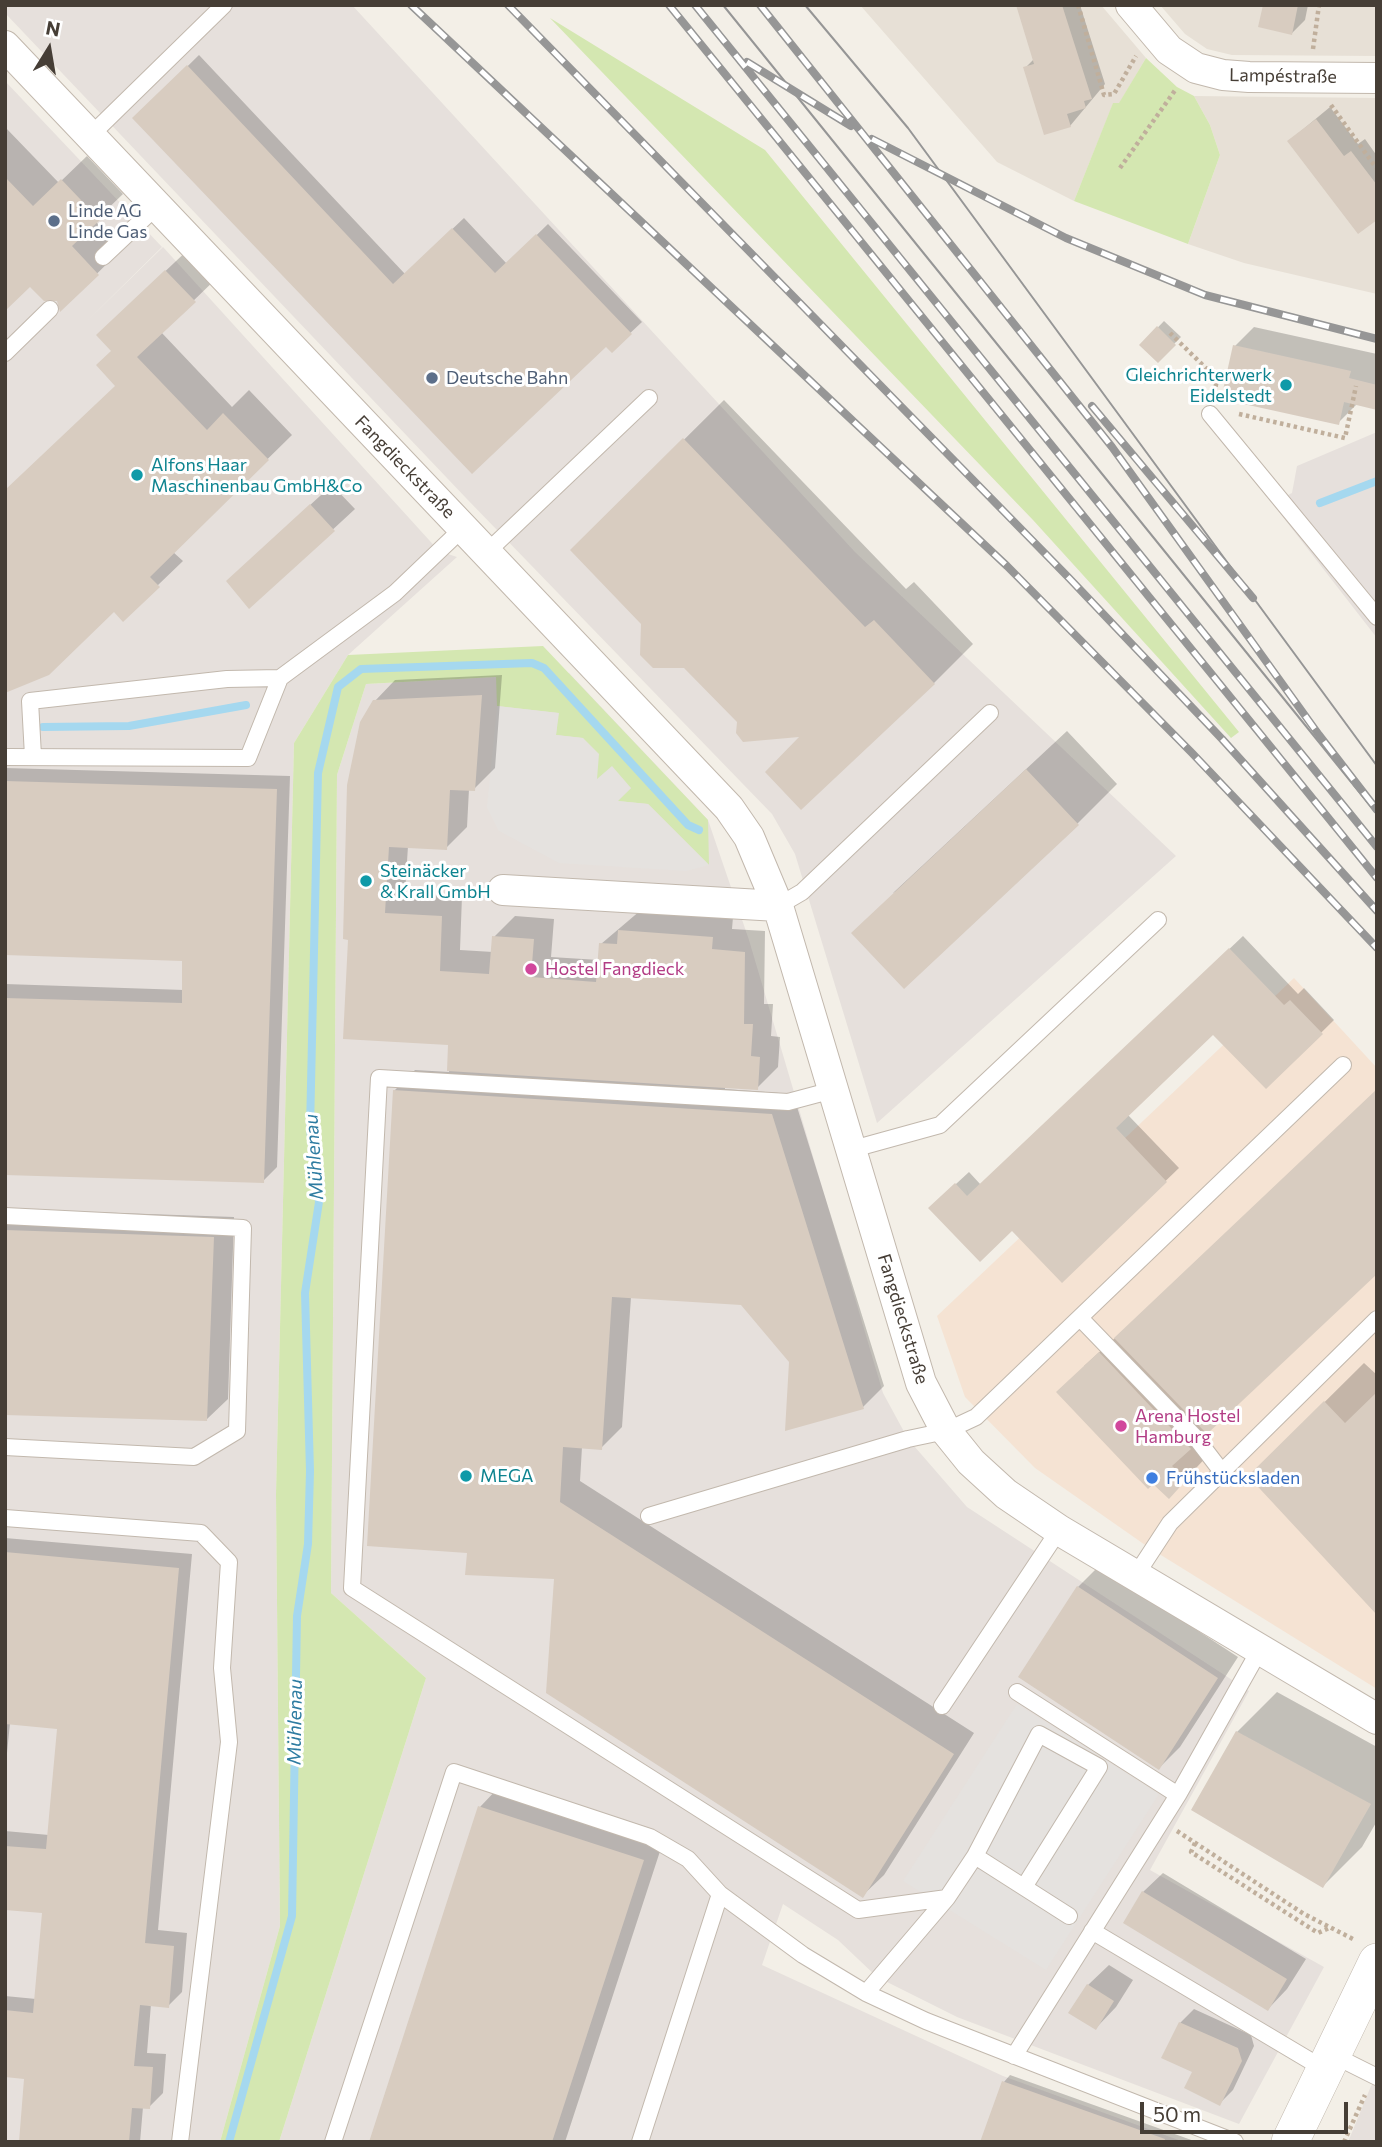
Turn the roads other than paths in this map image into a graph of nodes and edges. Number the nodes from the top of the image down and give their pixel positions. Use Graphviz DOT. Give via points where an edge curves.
graph roads {
  1 [pos="224,5"];
  2 [pos="1131,5"];
  3 [pos="8,54"];
  4 [pos="1377,78"];
  5 [pos="90,136"];
  6 [pos="157,206"];
  7 [pos="103,257"];
  8 [pos="50,309"];
  9 [pos="5,353"];
  10 [pos="649,398"];
  11 [pos="1211,411"];
  12 [pos="463,528"];
  13 [pos="487,552"];
  14 [pos="1377,617"];
  15 [pos="280,678"];
  16 [pos="990,713"];
  17 [pos="33,756"];
  18 [pos="5,757"];
  19 [pos="503,890"];
  20 [pos="778,906"];
  21 [pos="1158,920"];
  22 [pos="1343,1065"];
  23 [pos="833,1090"];
  24 [pos="853,1149"];
  25 [pos="5,1216"];
  26 [pos="1081,1319"];
  27 [pos="1377,1319"];
  28 [pos="946,1431"];
  29 [pos="5,1447"];
  30 [pos="1222,1472"];
  31 [pos="649,1516"];
  32 [pos="5,1518"];
  33 [pos="1059,1530"];
  34 [pos="1135,1578"];
  35 [pos="1259,1651"];
  36 [pos="1017,1692"];
  37 [pos="942,1706"];
  38 [pos="1377,1719"];
  39 [pos="1178,1795"];
  40 [pos="975,1856"];
  41 [pos="1024,1887"];
  42 [pos="720,1894"];
  43 [pos="947,1898"];
  44 [pos="1069,1916"];
  45 [pos="1092,1931"];
  46 [pos="1369,1968"];
  47 [pos="866,1993"];
  48 [pos="1014,2056"];
  49 [pos="1327,2062"];
  50 [pos="1375,2076"];
  51 [pos="180,2142"];
  52 [pos="333,2142"];
  53 [pos="640,2142"];
  54 [pos="1235,2142"];
  55 [pos="1290,2142"];
  1 -- 5 [label="lane"];
  2 -- 4 [label="street, Lampéstraße" via="1169,50 1196,68 1249,77"];
  3 -- 5 [label="street, Fangdieckstraße"];
  5 -- 6 [label="street, Fangdieckstraße"];
  6 -- 7 [label="lane"];
  6 -- 12 [label="street, Fangdieckstraße"];
  8 -- 9 [label="lane"];
  10 -- 13 [label="lane"];
  11 -- 14 [label="lane"];
  12 -- 13 [label="street, Fangdieckstraße"];
  12 -- 15 [label="lane" via="395,593"];
  13 -- 20 [label="street, Fangdieckstraße" via="729,808 749,837"];
  15 -- 17 [label="lane" via="248,758"];
  15 -- 17 [label="lane" via="227,679 30,701"];
  16 -- 20 [label="lane" via="802,892"];
  17 -- 18 [label="lane"];
  19 -- 20 [label="street"];
  20 -- 23 [label="street, Fangdieckstraße"];
  21 -- 24 [label="lane" via="940,1125"];
  22 -- 26 [label="lane"];
  23 -- 24 [label="street, Fangdieckstraße"];
  23 -- 43 [label="lane" via="788,1102 379,1078 352,1588 858,1910"];
  24 -- 28 [label="street, Fangdieckstraße" via="921,1383"];
  25 -- 29 [label="lane" via="243,1228 237,1431 194,1457"];
  26 -- 28 [label="lane" via="976,1417"];
  26 -- 30 [label="lane" via="1196,1438"];
  27 -- 30 [label="lane"];
  28 -- 31 [label="lane" via="908,1438"];
  28 -- 33 [label="street, Fangdieckstraße" via="1006,1494"];
  30 -- 34 [label="lane" via="1170,1523"];
  32 -- 51 [label="lane" via="201,1533 229,1562 222,1668 229,1742"];
  33 -- 34 [label="street, Fangdieckstraße"];
  33 -- 37 [label="lane"];
  34 -- 35 [label="street, Fangdieckstraße"];
  35 -- 38 [label="street, Fangdieckstraße"];
  35 -- 39 [label="lane"];
  36 -- 39 [label="lane"];
  39 -- 45 [label="lane"];
  40 -- 41 [label="lane"];
  40 -- 41 [label="lane" via="1039,1734 1099,1767"];
  40 -- 43 [label="lane"];
  41 -- 44 [label="lane"];
  42 -- 47 [label="lane" via="803,1955"];
  42 -- 52 [label="lane" via="688,1859 650,1837 454,1772"];
  42 -- 53 [label="lane"];
  43 -- 47 [label="lane"];
  45 -- 48 [label="lane"];
  45 -- 49 [label="lane"];
  46 -- 49 [label="street"];
  47 -- 48 [label="lane"];
  48 -- 54 [label="lane"];
  49 -- 50 [label="lane"];
  49 -- 55 [label="street"];
}
